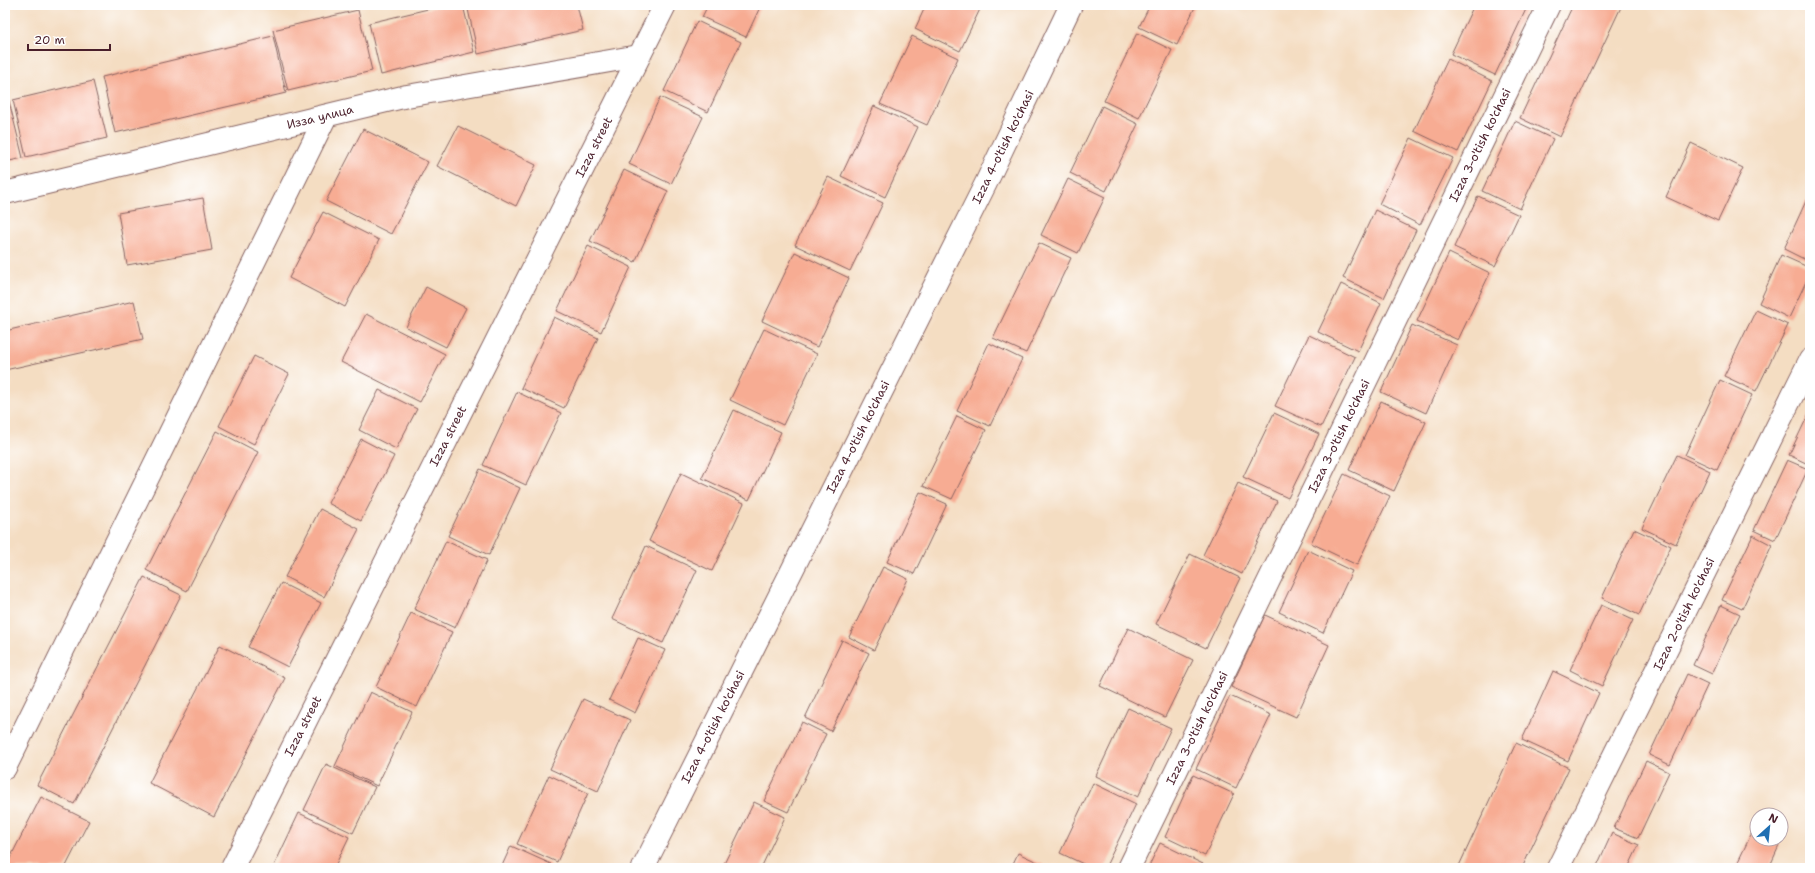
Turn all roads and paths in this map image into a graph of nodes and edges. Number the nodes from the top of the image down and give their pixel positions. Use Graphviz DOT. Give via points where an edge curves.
graph roads {
  1 [pos="665,5"];
  2 [pos="1071,5"];
  3 [pos="1548,5"];
  4 [pos="639,56"];
  5 [pos="326,116"];
  6 [pos="5,193"];
  7 [pos="1810,360"];
  8 [pos="5,768"];
  9 [pos="232,868"];
  10 [pos="643,868"];
  11 [pos="1129,868"];
  12 [pos="1558,868"];
  1 -- 4 [label="street, Izza street"];
  2 -- 10 [label="street, Izza 4-o'tish ko'chasi" via="986,183"];
  3 -- 11 [label="street, Izza 3-o'tish ko'chasi"];
  4 -- 5 [label="street, Изза улица" via="408,96"];
  4 -- 9 [label="street, Izza street"];
  5 -- 6 [label="street, Изза улица"];
  5 -- 8 [label="street"];
  7 -- 12 [label="street, Izza 2-o'tish ko'chasi"];
}
